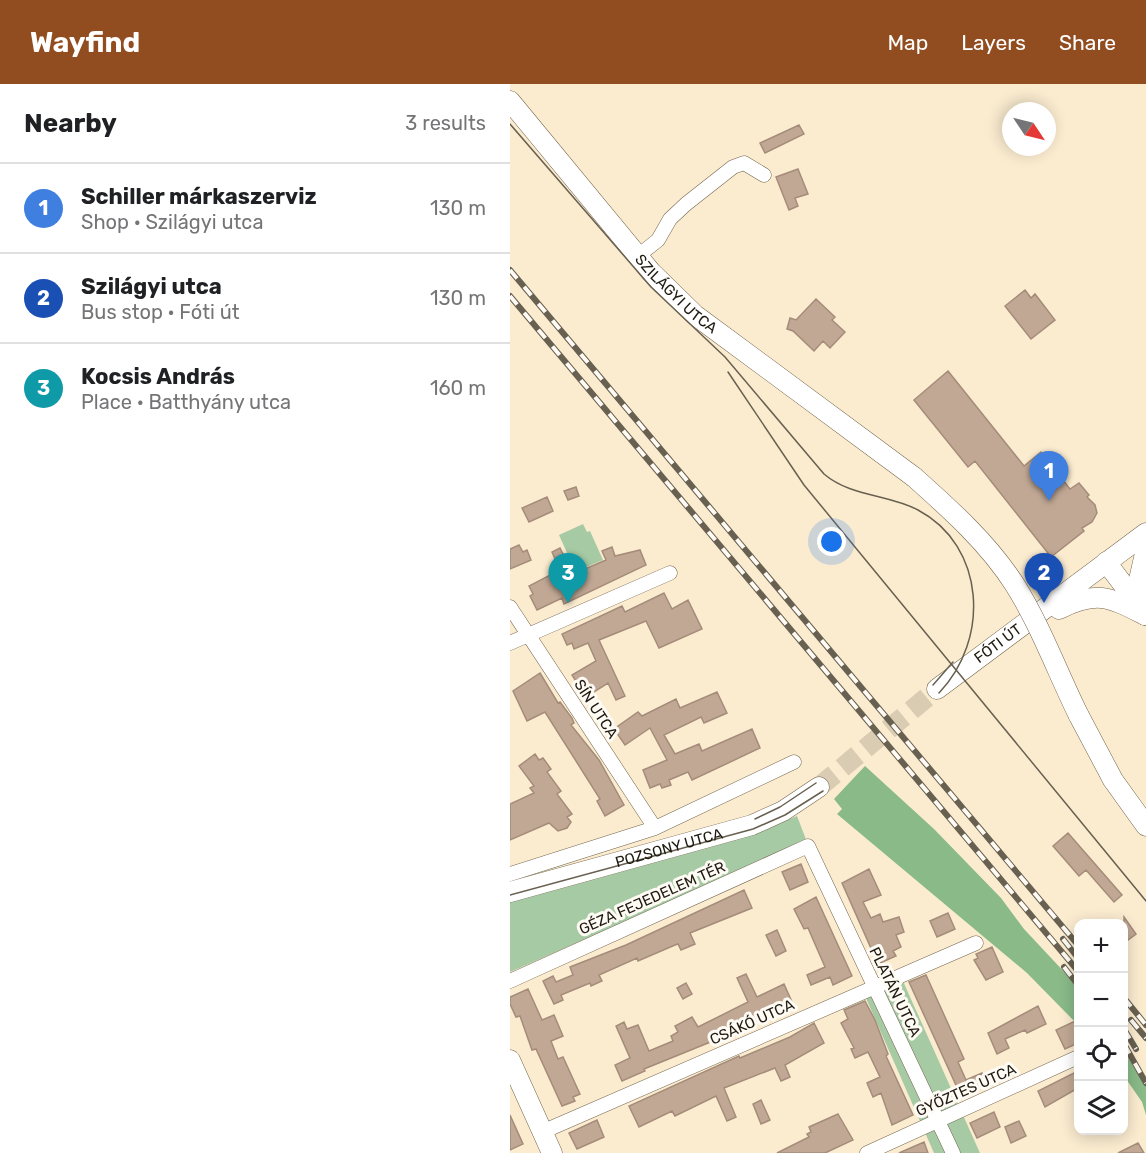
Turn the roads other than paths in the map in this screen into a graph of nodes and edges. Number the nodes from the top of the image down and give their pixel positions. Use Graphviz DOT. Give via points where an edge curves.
graph roads {
  1 [pos="510,101"];
  2 [pos="764,174"];
  3 [pos="638,256"];
  4 [pos="1146,533"];
  5 [pos="1146,549"];
  6 [pos="1106,562"];
  7 [pos="670,573"];
  8 [pos="510,607"];
  9 [pos="1146,616"];
  10 [pos="1019,629"];
  11 [pos="528,636"];
  12 [pos="510,643"];
  13 [pos="937,689"];
  14 [pos="794,762"];
  15 [pos="819,787"];
  16 [pos="1139,810"];
  17 [pos="1146,826"];
  18 [pos="655,828"];
  19 [pos="808,846"];
  20 [pos="510,874"];
  21 [pos="510,892"];
  22 [pos="975,943"];
  23 [pos="510,981"];
  24 [pos="873,987"];
  25 [pos="1074,1059"];
  26 [pos="510,1060"];
  27 [pos="939,1120"];
  28 [pos="542,1132"];
  29 [pos="552,1153"];
  30 [pos="867,1153"];
  31 [pos="953,1153"];
  1 -- 3 [label="street, SZILÁGYI UTCA"];
  2 -- 3 [label="street" via="744,163 733,167 669,219 658,240"];
  3 -- 16 [label="street, SZILÁGYI UTCA, bridge" via="695,315 914,477 971,531 1015,585 1099,756"];
  4 -- 6 [label="street, FÓTI ÚT"];
  5 -- 9 [label="street" via="1139,580"];
  6 -- 9 [label="street"];
  6 -- 10 [label="street, FÓTI ÚT"];
  7 -- 11 [label="street"];
  8 -- 11 [label="street, SÍN UTCA"];
  9 -- 10 [label="street" via="1116,600 1093,596"];
  10 -- 13 [label="street, FÓTI ÚT"];
  11 -- 12 [label="street"];
  11 -- 18 [label="street, SÍN UTCA"];
  14 -- 18 [label="street, POZSONY UTCA"];
  15 -- 21 [label="street, POZSONY UTCA" via="762,821"];
  16 -- 17 [label="street, SZILÁGYI UTCA"];
  18 -- 20 [label="street, POZSONY UTCA"];
  19 -- 23 [label="street, GÉZA FEJEDELEM TÉR"];
  19 -- 24 [label="street, PLATÁN UTCA"];
  22 -- 24 [label="street, CSÁKÓ UTCA"];
  24 -- 27 [label="street, PLATÁN UTCA"];
  24 -- 28 [label="street, CSÁKÓ UTCA"];
  25 -- 27 [label="street, GYŐZTES UTCA"];
  26 -- 28 [label="street"];
  27 -- 30 [label="street, GYŐZTES UTCA"];
  27 -- 31 [label="street, PLATÁN UTCA"];
  28 -- 29 [label="street"];
}
